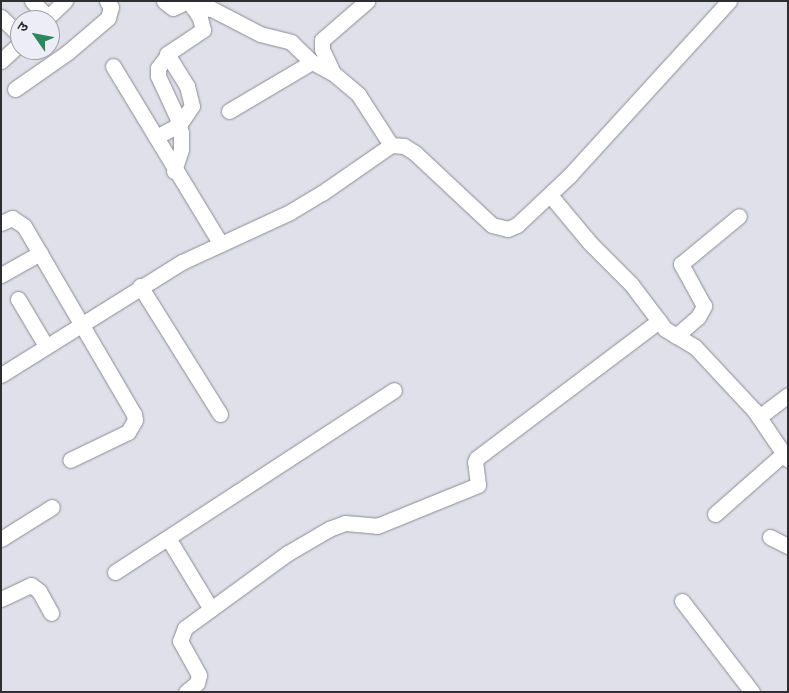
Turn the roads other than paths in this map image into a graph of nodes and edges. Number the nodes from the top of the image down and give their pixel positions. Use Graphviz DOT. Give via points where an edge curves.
graph roads {
  1 [pos="65,1"];
  2 [pos="107,1"];
  3 [pos="164,1"];
  4 [pos="367,1"];
  5 [pos="729,1"];
  6 [pos="190,3"];
  7 [pos="56,10"];
  8 [pos="1,17"];
  9 [pos="10,26"];
  10 [pos="167,54"];
  11 [pos="312,62"];
  12 [pos="113,66"];
  13 [pos="333,73"];
  14 [pos="15,89"];
  15 [pos="229,111"];
  16 [pos="179,125"];
  17 [pos="156,137"];
  18 [pos="391,145"];
  19 [pos="174,171"];
  20 [pos="550,195"];
  21 [pos="739,216"];
  22 [pos="1,223"];
  23 [pos="221,244"];
  24 [pos="40,253"];
  25 [pos="1,275"];
  26 [pos="140,286"];
  27 [pos="18,298"];
  28 [pos="659,321"];
  29 [pos="82,322"];
  30 [pos="676,336"];
  31 [pos="46,346"];
  32 [pos="1,375"];
  33 [pos="394,390"];
  34 [pos="788,396"];
  35 [pos="220,414"];
  36 [pos="759,417"];
  37 [pos="785,457"];
  38 [pos="70,460"];
  39 [pos="52,508"];
  40 [pos="715,514"];
  41 [pos="770,537"];
  42 [pos="168,538"];
  43 [pos="1,539"];
  44 [pos="788,546"];
  45 [pos="116,572"];
  46 [pos="1,600"];
  47 [pos="682,601"];
  48 [pos="211,608"];
  49 [pos="52,613"];
  50 [pos="186,692"];
  51 [pos="752,692"];
  1 -- 7 [label="street"];
  2 -- 14 [label="street" via="111,7 108,18 68,52"];
  3 -- 6 [label="street" via="173,8"];
  4 -- 13 [label="street" via="322,40 322,49"];
  5 -- 20 [label="street"];
  6 -- 10 [label="street" via="203,30"];
  6 -- 11 [label="street" via="212,9 260,34 286,40"];
  8 -- 9 [label="street"];
  10 -- 16 [label="street" via="158,68 158,76"];
  10 -- 16 [label="street" via="192,98 191,112"];
  11 -- 13 [label="street"];
  11 -- 15 [label="street"];
  12 -- 17 [label="street"];
  13 -- 18 [label="street" via="358,94"];
  16 -- 17 [label="street"];
  16 -- 19 [label="street" via="181,149"];
  17 -- 19 [label="street"];
  18 -- 20 [label="street" via="404,146 414,153 484,220 500,228 517,225"];
  18 -- 23 [label="street" via="290,212"];
  19 -- 23 [label="street" via="206,215"];
  20 -- 28 [label="street" via="590,243 631,284"];
  21 -- 30 [label="street" via="681,264 704,306 698,317"];
  22 -- 24 [label="street" via="12,218 20,220"];
  23 -- 26 [label="street"];
  24 -- 25 [label="street"];
  24 -- 29 [label="street"];
  26 -- 29 [label="street"];
  26 -- 35 [label="street"];
  27 -- 31 [label="street"];
  28 -- 30 [label="street"];
  28 -- 48 [label="street" via="477,458 480,482 476,486 377,526 345,523 329,529 288,553"];
  29 -- 31 [label="street"];
  29 -- 38 [label="street" via="136,420 128,432"];
  30 -- 36 [label="street" via="701,353"];
  31 -- 32 [label="street"];
  33 -- 42 [label="street"];
  34 -- 36 [label="street"];
  36 -- 37 [label="street"];
  37 -- 40 [label="street"];
  39 -- 43 [label="street"];
  41 -- 44 [label="street"];
  42 -- 45 [label="street"];
  42 -- 48 [label="street"];
  46 -- 49 [label="street" via="31,585"];
  47 -- 51 [label="street"];
  48 -- 50 [label="street" via="185,628 180,637 182,647 200,675 197,683"];
}
